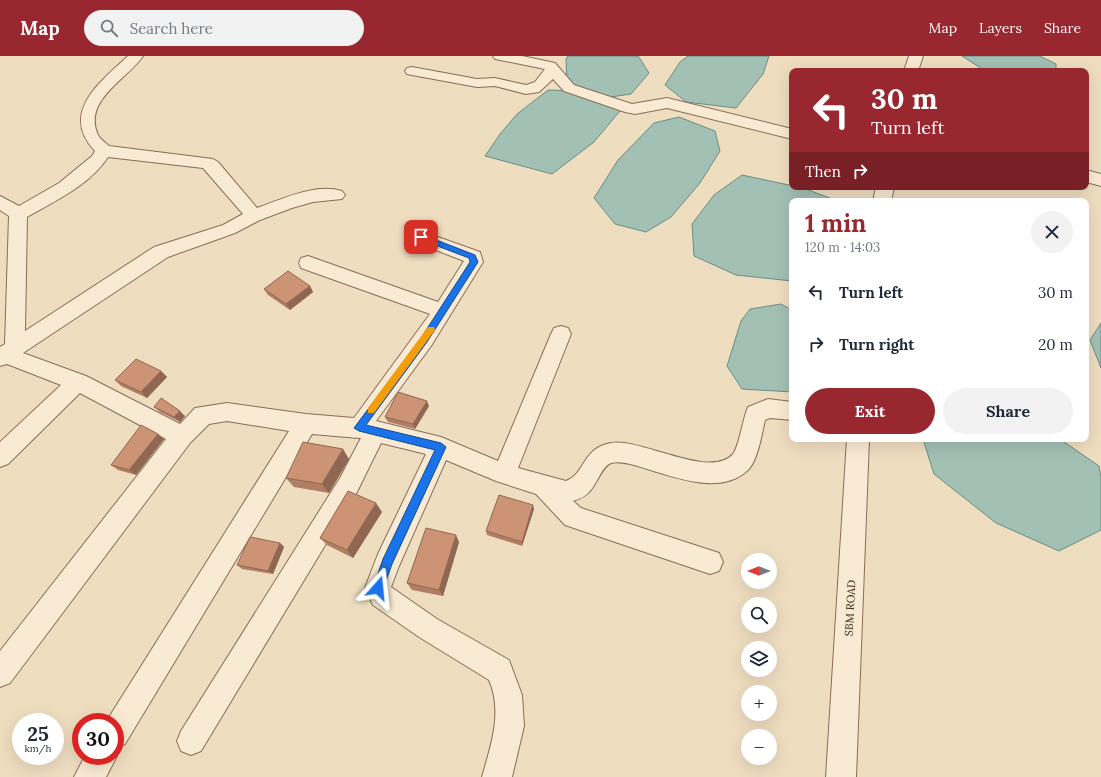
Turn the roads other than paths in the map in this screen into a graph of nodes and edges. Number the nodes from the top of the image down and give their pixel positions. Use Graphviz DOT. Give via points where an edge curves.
graph roads {
  1 [pos="136,56"];
  2 [pos="500,56"];
  3 [pos="916,56"];
  4 [pos="912,68"];
  5 [pos="553,69"];
  6 [pos="412,71"];
  7 [pos="789,133"];
  8 [pos="104,151"];
  9 [pos="1089,177"];
  10 [pos="1101,180"];
  11 [pos="336,195"];
  12 [pos="0,202"];
  13 [pos="18,214"];
  14 [pos="254,216"];
  15 [pos="421,237"];
  16 [pos="308,262"];
  17 [pos="443,311"];
  18 [pos="561,334"];
  19 [pos="7,354"];
  20 [pos="78,382"];
  21 [pos="789,411"];
  22 [pos="306,424"];
  23 [pos="368,430"];
  24 [pos="182,436"];
  25 [pos="858,442"];
  26 [pos="441,447"];
  27 [pos="0,457"];
  28 [pos="504,474"];
  29 [pos="544,486"];
  30 [pos="710,562"];
  31 [pos="0,673"];
  32 [pos="124,719"];
  33 [pos="191,741"];
  34 [pos="96,765"];
  35 [pos="89,777"];
  36 [pos="497,777"];
  37 [pos="841,777"];
  1 -- 8 [label="street" via="97,94 91,105 88,118 91,135"];
  2 -- 5 [label="street" via="542,63"];
  3 -- 4 [label="street"];
  5 -- 6 [label="street" via="540,85 526,90 495,82 477,83"];
  5 -- 7 [label="street" via="569,88 630,109 667,103"];
  8 -- 13 [label="street" via="101,158 69,184"];
  8 -- 14 [label="street" via="206,163 212,166"];
  9 -- 10 [label="street"];
  11 -- 14 [label="street" via="312,196"];
  12 -- 13 [label="street"];
  13 -- 19 [label="street"];
  14 -- 19 [label="street" via="228,229 161,252"];
  15 -- 17 [label="street" via="473,257 474,260"];
  16 -- 17 [label="street"];
  17 -- 23 [label="street"];
  18 -- 28 [label="street"];
  19 -- 20 [label="street"];
  20 -- 24 [label="street"];
  20 -- 27 [label="street"];
  21 -- 29 [label="street" via="768,408 756,414 742,460 728,471 698,472 611,452 599,458 582,486 574,491 566,492"];
  22 -- 23 [label="street"];
  22 -- 24 [label="street" via="227,412 203,416"];
  22 -- 32 [label="street"];
  23 -- 26 [label="street"];
  23 -- 33 [label="street" via="348,486"];
  24 -- 31 [label="street"];
  25 -- 37 [label="street, SBM ROAD"];
  26 -- 28 [label="street"];
  26 -- 36 [label="street" via="378,588 382,596 428,628 499,670 507,690 510,726"];
  28 -- 29 [label="street"];
  29 -- 30 [label="street" via="574,517"];
  34 -- 35 [label="street"];
}
